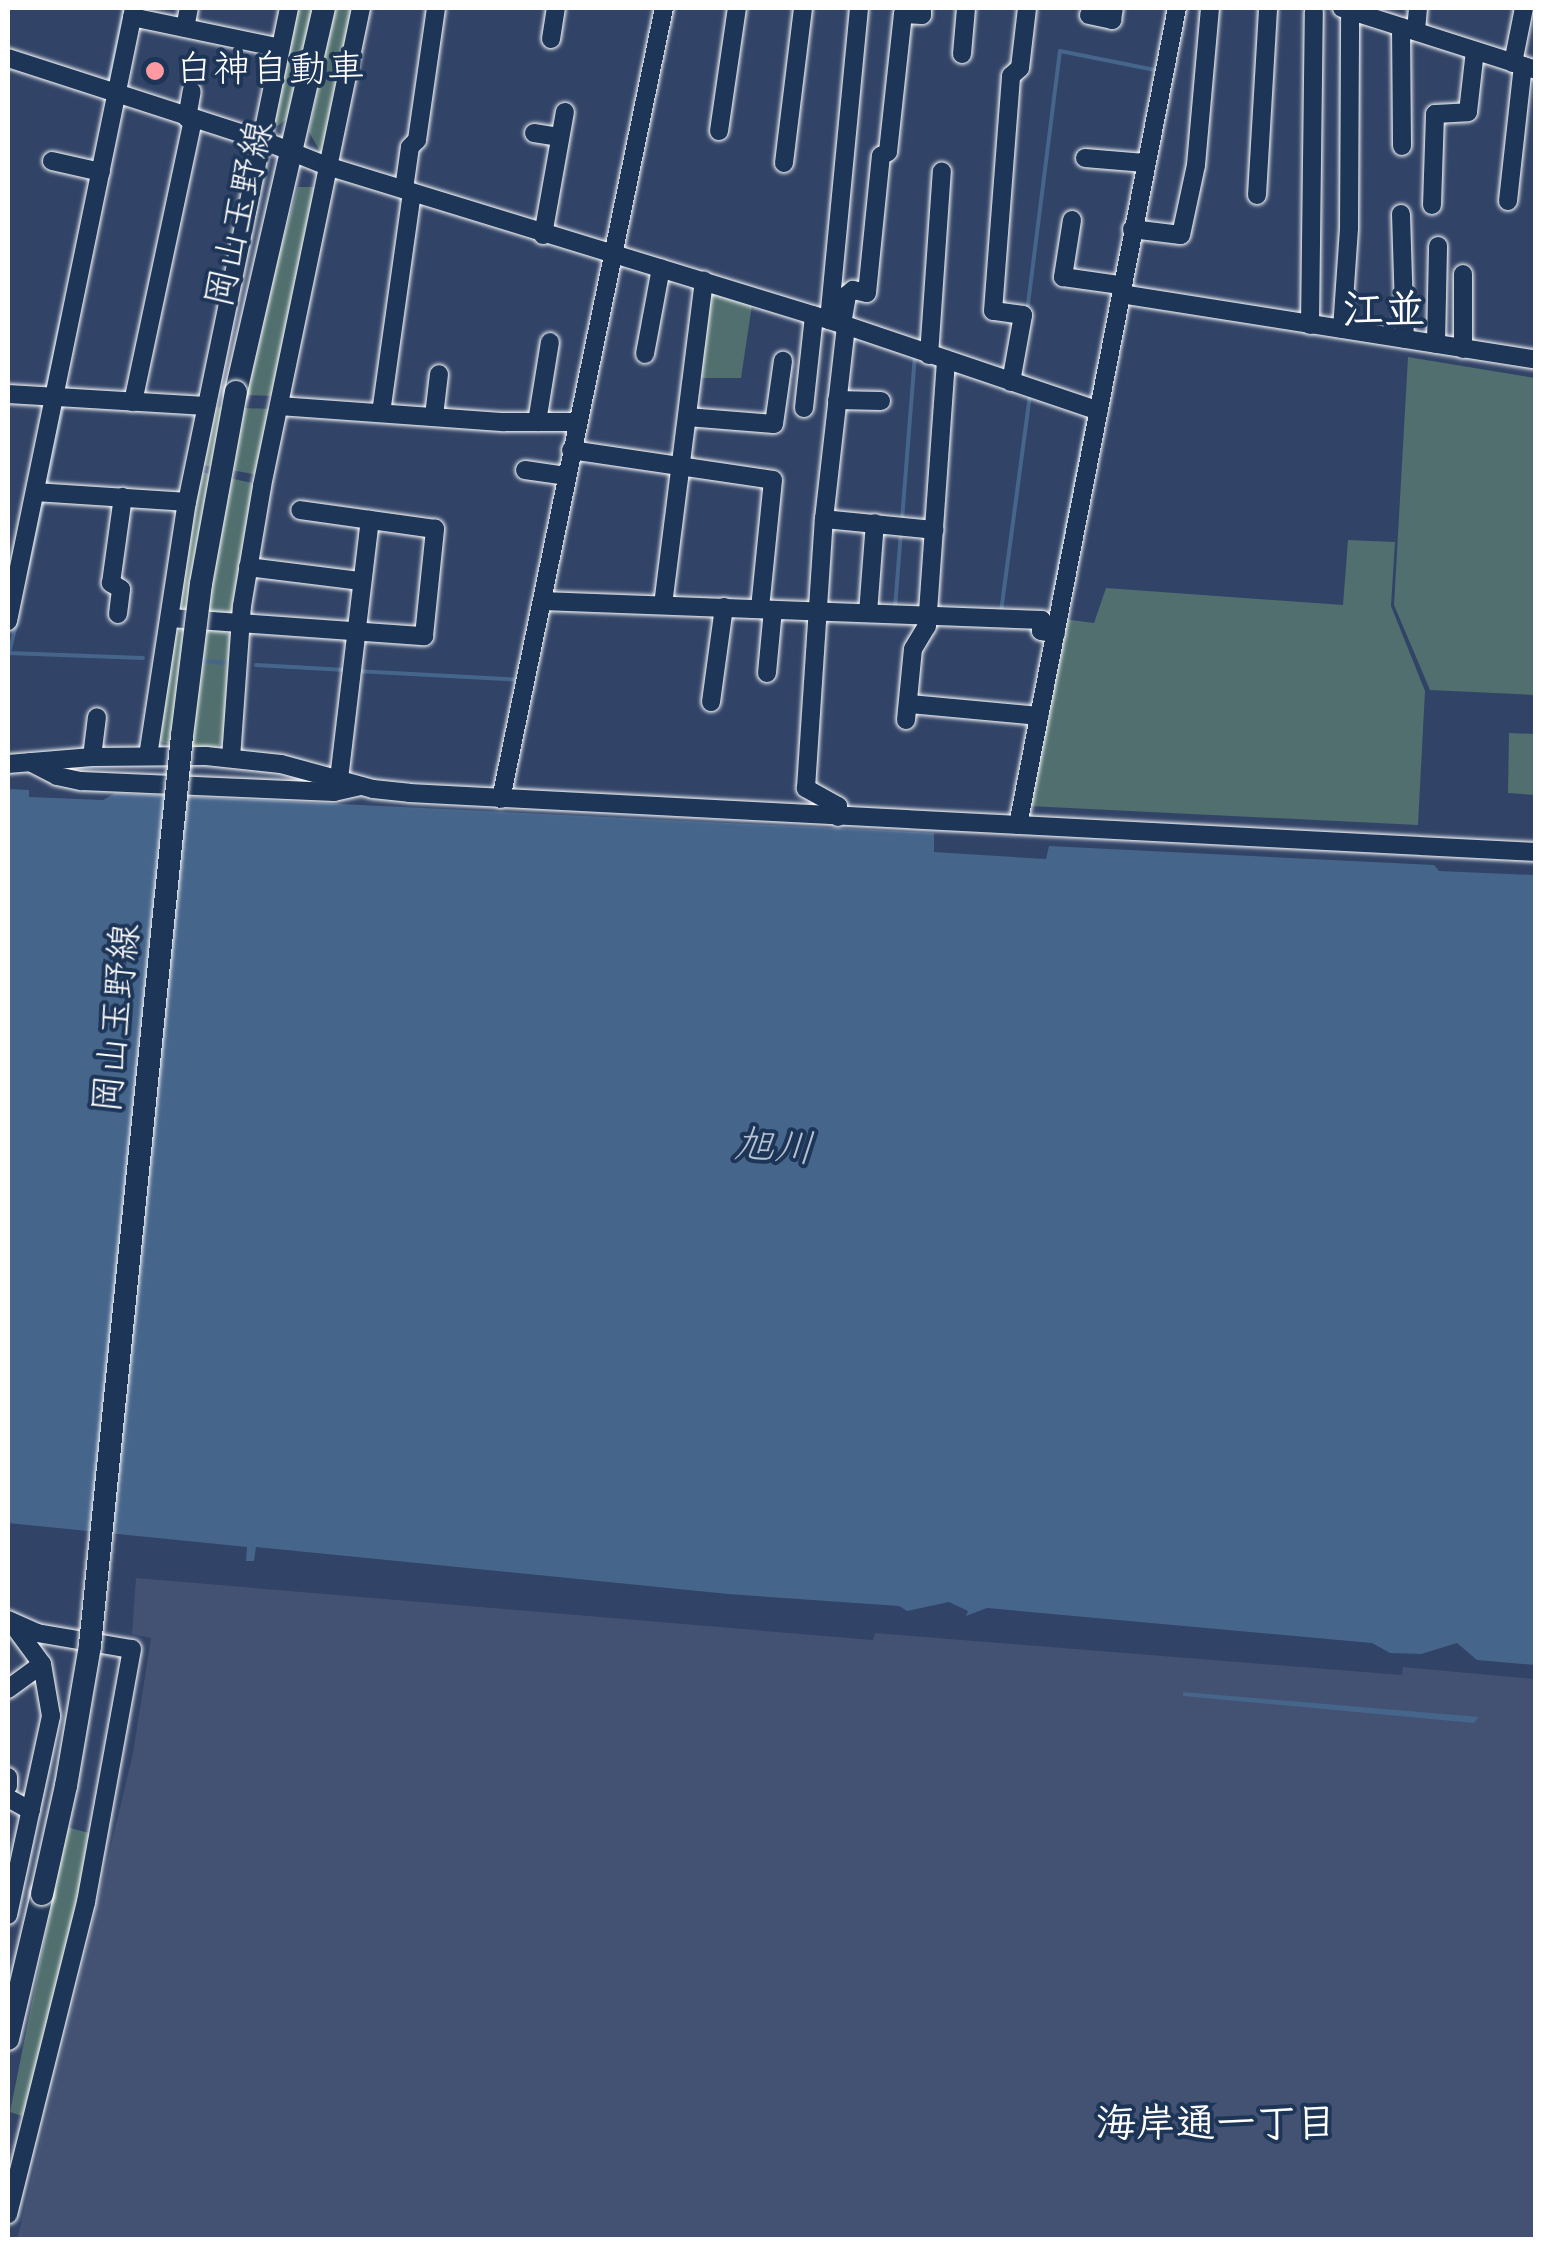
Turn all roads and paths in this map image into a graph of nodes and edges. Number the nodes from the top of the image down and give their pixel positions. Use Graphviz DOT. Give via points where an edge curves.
graph roads {
  1 [pos="189,8"];
  2 [pos="289,8"];
  3 [pos="324,8"];
  4 [pos="360,8"];
  5 [pos="436,8"];
  6 [pos="556,8"];
  7 [pos="664,8"];
  8 [pos="737,8"];
  9 [pos="803,8"];
  10 [pos="859,8"];
  11 [pos="922,8"];
  12 [pos="966,8"];
  13 [pos="1027,8"];
  14 [pos="1114,8"];
  15 [pos="1177,8"];
  16 [pos="1210,8"];
  17 [pos="1268,8"];
  18 [pos="1418,8"];
  19 [pos="1524,8"];
  20 [pos="1314,12"];
  21 [pos="1352,12"];
  22 [pos="1089,15"];
  23 [pos="137,16"];
  24 [pos="184,28"];
  25 [pos="1405,32"];
  26 [pos="1175,33"];
  27 [pos="552,39"];
  28 [pos="1204,40"];
  29 [pos="280,48"];
  30 [pos="962,54"];
  31 [pos="1474,56"];
  32 [pos="8,58"];
  33 [pos="1523,69"];
  34 [pos="111,90"];
  35 [pos="192,91"];
  36 [pos="565,112"];
  37 [pos="190,119"];
  38 [pos="718,131"];
  39 [pos="534,133"];
  40 [pos="560,137"];
  41 [pos="262,140"];
  42 [pos="1402,146"];
  43 [pos="293,151"];
  44 [pos="1085,158"];
  45 [pos="52,160"];
  46 [pos="784,163"];
  47 [pos="1145,163"];
  48 [pos="327,166"];
  49 [pos="95,171"];
  50 [pos="942,171"];
  51 [pos="408,191"];
  52 [pos="1257,194"];
  53 [pos="1508,200"];
  54 [pos="1432,205"];
  55 [pos="1401,214"];
  56 [pos="1072,220"];
  57 [pos="1135,229"];
  58 [pos="543,235"];
  59 [pos="1438,246"];
  60 [pos="614,252"];
  61 [pos="660,272"];
  62 [pos="1463,274"];
  63 [pos="703,284"];
  64 [pos="1120,296"];
  65 [pos="831,324"];
  66 [pos="1310,325"];
  67 [pos="1342,329"];
  68 [pos="1404,339"];
  69 [pos="550,342"];
  70 [pos="1436,344"];
  71 [pos="1464,348"];
  72 [pos="645,354"];
  73 [pos="937,358"];
  74 [pos="1536,360"];
  75 [pos="783,361"];
  76 [pos="439,374"];
  77 [pos="1011,382"];
  78 [pos="8,394"];
  79 [pos="54,397"];
  80 [pos="838,400"];
  81 [pos="881,401"];
  82 [pos="133,402"];
  83 [pos="206,406"];
  84 [pos="279,406"];
  85 [pos="804,408"];
  86 [pos="1093,409"];
  87 [pos="381,413"];
  88 [pos="434,416"];
  89 [pos="687,416"];
  90 [pos="537,422"];
  91 [pos="576,422"];
  92 [pos="575,451"];
  93 [pos="680,469"];
  94 [pos="526,470"];
  95 [pos="566,476"];
  96 [pos="42,492"];
  97 [pos="123,497"];
  98 [pos="187,502"];
  99 [pos="300,510"];
  100 [pos="370,520"];
  101 [pos="824,520"];
  102 [pos="875,524"];
  103 [pos="934,530"];
  104 [pos="248,568"];
  105 [pos="362,581"];
  106 [pos="544,602"];
  107 [pos="663,605"];
  108 [pos="724,613"];
  109 [pos="868,613"];
  110 [pos="118,614"];
  111 [pos="769,614"];
  112 [pos="819,615"];
  113 [pos="170,618"];
  114 [pos="928,620"];
  115 [pos="8,622"];
  116 [pos="241,624"];
  117 [pos="1046,628"];
  118 [pos="355,631"];
  119 [pos="766,673"];
  120 [pos="711,702"];
  121 [pos="1039,716"];
  122 [pos="97,718"];
  123 [pos="148,756"];
  124 [pos="92,757"];
  125 [pos="232,758"];
  126 [pos="30,762"];
  127 [pos="8,764"];
  128 [pos="339,780"];
  129 [pos="361,786"];
  130 [pos="500,799"];
  131 [pos="838,817"];
  132 [pos="1018,825"];
  133 [pos="1536,852"];
  134 [pos="8,1620"];
  135 [pos="64,1638"];
  136 [pos="42,1662"];
  137 [pos="8,1689"];
  138 [pos="8,1777"];
  139 [pos="8,1786"];
  140 [pos="8,1798"];
  141 [pos="31,1811"];
  142 [pos="8,1915"];
  143 [pos="8,2039"];
  144 [pos="8,2214"];
  1 -- 24 [label="street"];
  2 -- 29 [label="street"];
  3 -- 43 [label="main road, 岡山玉野線"];
  4 -- 48 [label="street"];
  5 -- 51 [label="street"];
  6 -- 27 [label="street"];
  7 -- 60 [label="street"];
  8 -- 38 [label="street"];
  9 -- 46 [label="street"];
  10 -- 65 [label="street"];
  11 -- 65 [label="street" via="922,14 903,14 868,293 853,290"];
  12 -- 30 [label="street"];
  13 -- 77 [label="street" via="1020,68 1010,76 993,311 1022,315"];
  14 -- 22 [label="street" via="1112,20"];
  15 -- 26 [label="street"];
  16 -- 28 [label="street"];
  17 -- 52 [label="street"];
  18 -- 25 [label="street"];
  19 -- 33 [label="street"];
  20 -- 66 [label="street"];
  21 -- 25 [label="street"];
  21 -- 67 [label="street"];
  23 -- 24 [label="street"];
  23 -- 34 [label="street"];
  24 -- 29 [label="street"];
  25 -- 31 [label="street"];
  25 -- 42 [label="street"];
  26 -- 28 [label="street"];
  26 -- 47 [label="street"];
  28 -- 57 [label="street" via="1196,164 1181,235"];
  29 -- 41 [label="street"];
  31 -- 33 [label="street"];
  31 -- 54 [label="street" via="1468,112 1435,114"];
  32 -- 34 [label="street"];
  33 -- 53 [label="street"];
  34 -- 37 [label="street"];
  34 -- 49 [label="street"];
  35 -- 37 [label="street"];
  36 -- 40 [label="street"];
  37 -- 41 [label="street"];
  37 -- 82 [label="street"];
  39 -- 40 [label="street"];
  40 -- 58 [label="street"];
  41 -- 43 [label="street"];
  41 -- 83 [label="street"];
  43 -- 48 [label="street"];
  43 -- 143 [label="main road, 岡山玉野線, bridge" via="236,392 201,584 90,1645 66,1786"];
  44 -- 47 [label="street"];
  45 -- 49 [label="street"];
  47 -- 57 [label="street"];
  48 -- 51 [label="street"];
  48 -- 84 [label="street"];
  49 -- 79 [label="street"];
  50 -- 73 [label="street"];
  51 -- 58 [label="street"];
  51 -- 87 [label="street"];
  55 -- 68 [label="street"];
  56 -- 64 [label="street" via="1063,278"];
  57 -- 64 [label="street"];
  58 -- 60 [label="street" via="607,256"];
  59 -- 70 [label="street"];
  60 -- 61 [label="street"];
  60 -- 91 [label="street"];
  61 -- 63 [label="street"];
  61 -- 72 [label="street"];
  62 -- 71 [label="street"];
  63 -- 65 [label="street"];
  63 -- 89 [label="street"];
  64 -- 66 [label="street"];
  64 -- 86 [label="street"];
  65 -- 73 [label="street"];
  65 -- 80 [label="street"];
  65 -- 85 [label="street"];
  66 -- 67 [label="street"];
  67 -- 68 [label="street"];
  68 -- 70 [label="street"];
  69 -- 90 [label="street"];
  70 -- 71 [label="street"];
  71 -- 74 [label="street"];
  73 -- 77 [label="street"];
  73 -- 103 [label="street"];
  75 -- 89 [label="street" via="774,424"];
  76 -- 88 [label="street"];
  77 -- 86 [label="street"];
  78 -- 79 [label="street"];
  79 -- 82 [label="street"];
  79 -- 96 [label="street"];
  80 -- 81 [label="street"];
  80 -- 101 [label="street"];
  82 -- 83 [label="street"];
  83 -- 98 [label="street"];
  84 -- 87 [label="street"];
  84 -- 104 [label="street"];
  86 -- 117 [label="street"];
  87 -- 88 [label="street"];
  88 -- 90 [label="street"];
  89 -- 93 [label="street"];
  90 -- 91 [label="street"];
  91 -- 92 [label="street"];
  92 -- 93 [label="street"];
  92 -- 95 [label="street"];
  93 -- 107 [label="street"];
  93 -- 111 [label="street" via="773,480"];
  94 -- 95 [label="street"];
  95 -- 106 [label="street"];
  96 -- 97 [label="street"];
  96 -- 115 [label="street"];
  97 -- 98 [label="street"];
  97 -- 110 [label="street" via="111,582 121,589"];
  98 -- 113 [label="street"];
  99 -- 100 [label="street"];
  100 -- 105 [label="street"];
  100 -- 118 [label="street" via="435,528 424,636"];
  101 -- 102 [label="street"];
  101 -- 112 [label="street"];
  102 -- 103 [label="street"];
  102 -- 109 [label="street"];
  103 -- 114 [label="street"];
  104 -- 105 [label="street"];
  104 -- 116 [label="street"];
  105 -- 118 [label="street"];
  106 -- 107 [label="street"];
  106 -- 130 [label="street"];
  107 -- 108 [label="street"];
  108 -- 111 [label="street"];
  108 -- 120 [label="street"];
  109 -- 112 [label="street"];
  109 -- 114 [label="street"];
  111 -- 112 [label="street"];
  111 -- 119 [label="street"];
  112 -- 131 [label="street" via="806,788 838,806"];
  113 -- 116 [label="street"];
  113 -- 123 [label="street"];
  114 -- 117 [label="street"];
  114 -- 121 [label="street" via="913,649 908,712"];
  116 -- 118 [label="street"];
  116 -- 125 [label="street"];
  117 -- 121 [label="street"];
  118 -- 128 [label="street"];
  121 -- 132 [label="street"];
  122 -- 124 [label="street"];
  123 -- 124 [label="street"];
  123 -- 125 [label="street"];
  124 -- 126 [label="street"];
  125 -- 128 [label="street"];
  126 -- 127 [label="street"];
  126 -- 129 [label="street" via="81,781 334,792"];
  128 -- 129 [label="street"];
  129 -- 130 [label="street"];
  130 -- 131 [label="street"];
  131 -- 132 [label="street"];
  132 -- 133 [label="street"];
  134 -- 135 [label="street"];
  134 -- 136 [label="street"];
  135 -- 136 [label="street"];
  135 -- 144 [label="street" via="132,1649 86,1902"];
  136 -- 137 [label="street"];
  136 -- 141 [label="street" via="51,1716"];
  138 -- 139 [label="street"];
  140 -- 141 [label="street"];
  141 -- 142 [label="street"];
}
